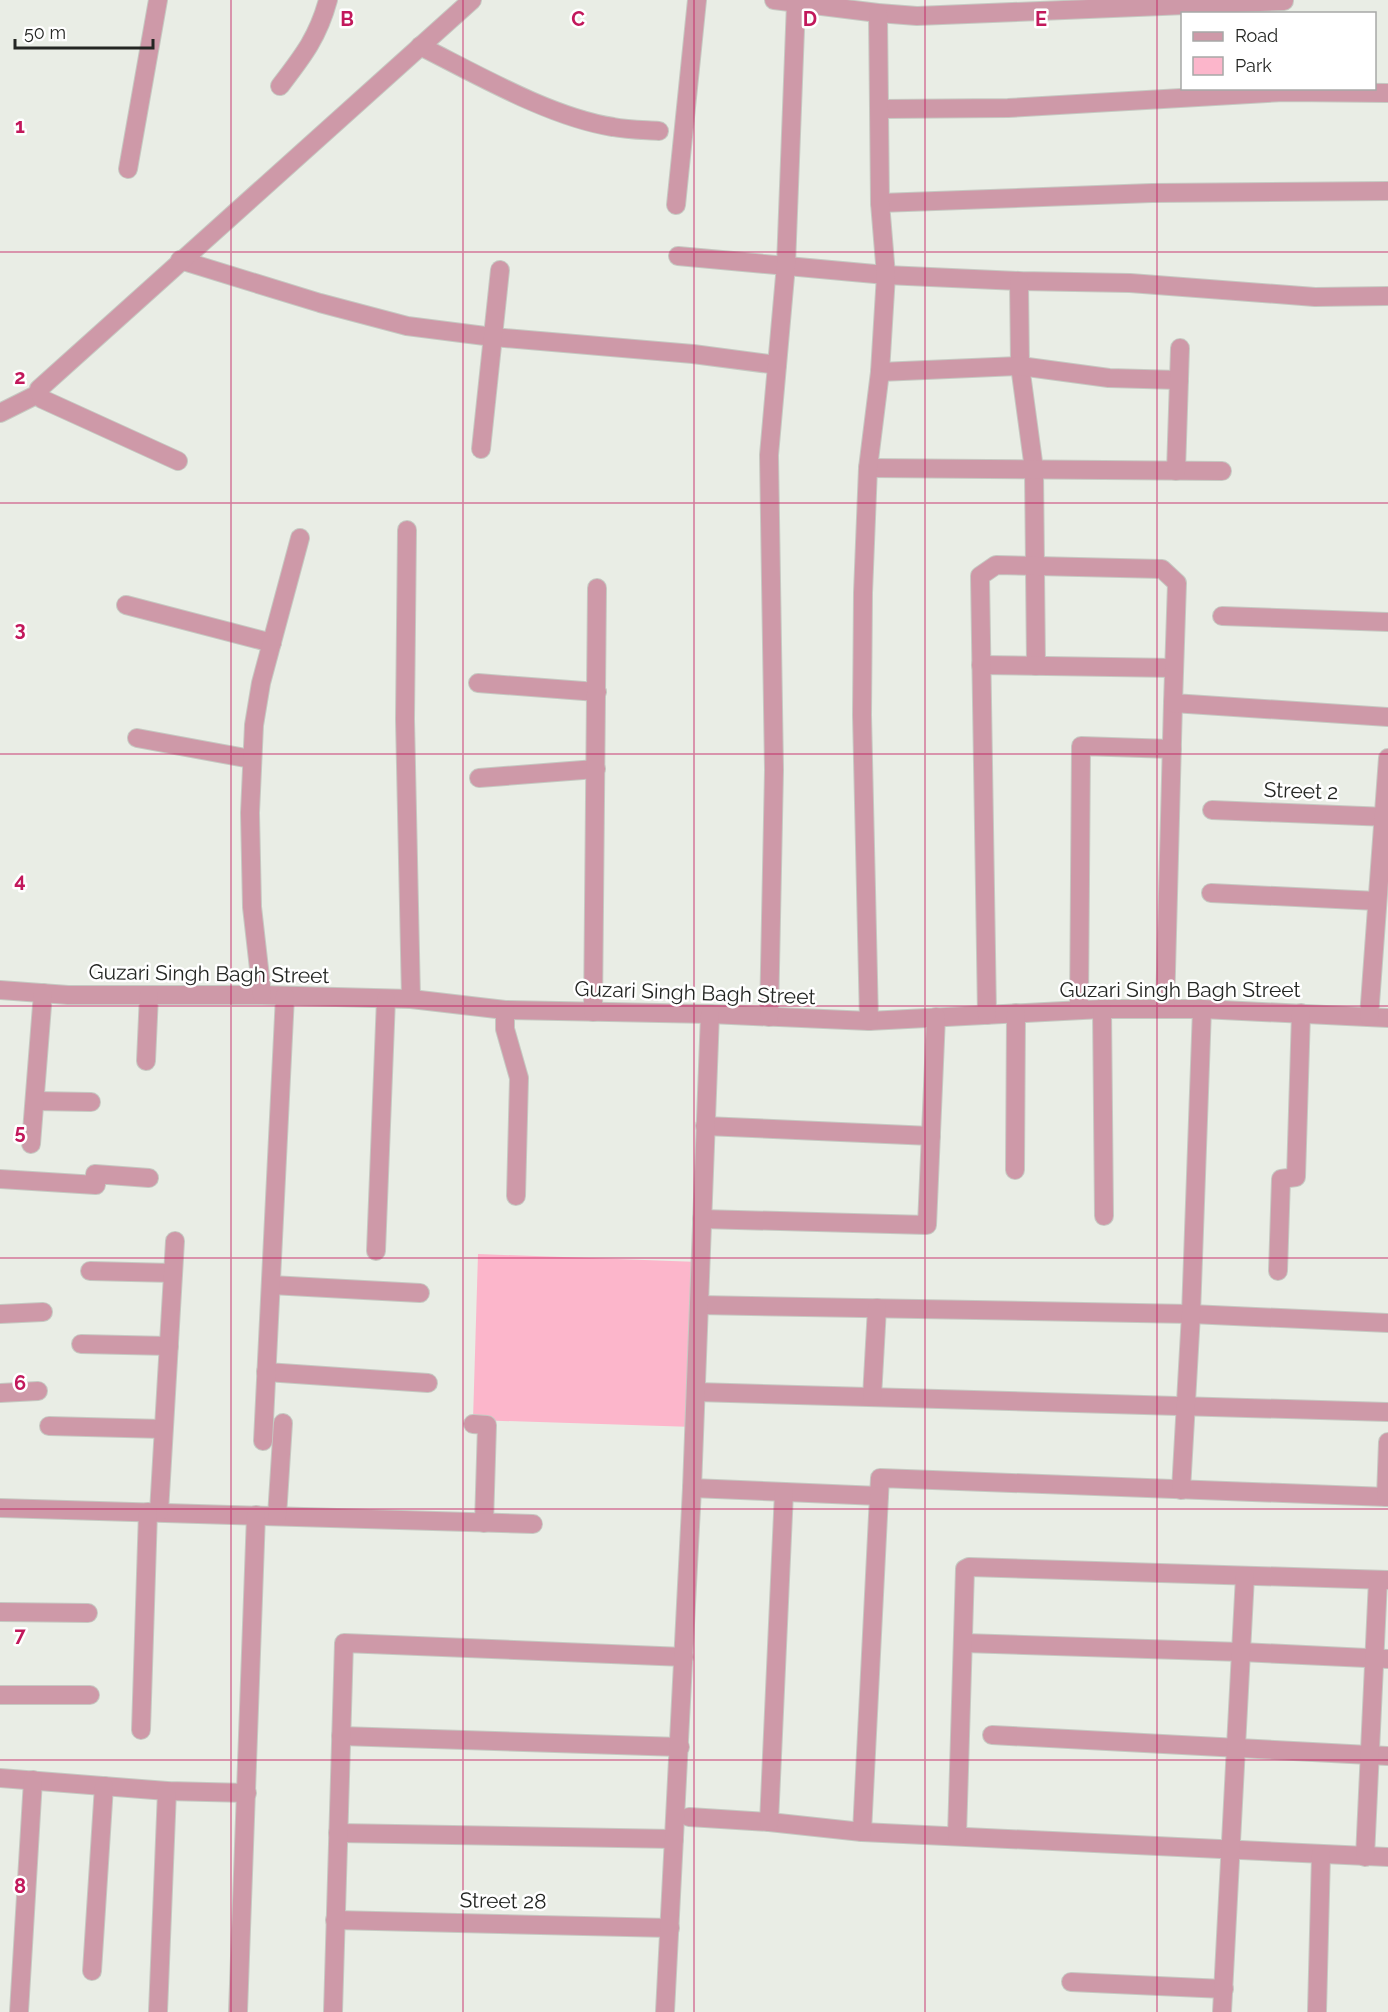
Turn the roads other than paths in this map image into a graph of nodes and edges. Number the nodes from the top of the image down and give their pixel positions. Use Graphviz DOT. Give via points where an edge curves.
graph roads {
  1 [pos="158,0"];
  2 [pos="328,0"];
  3 [pos="472,0"];
  4 [pos="697,0"];
  5 [pos="774,0"];
  6 [pos="1284,1"];
  7 [pos="796,3"];
  8 [pos="996,6"];
  9 [pos="878,13"];
  10 [pos="420,46"];
  11 [pos="280,86"];
  12 [pos="1388,93"];
  13 [pos="880,110"];
  14 [pos="659,131"];
  15 [pos="128,168"];
  16 [pos="1388,191"];
  17 [pos="880,203"];
  18 [pos="676,205"];
  19 [pos="678,256"];
  20 [pos="180,260"];
  21 [pos="786,265"];
  22 [pos="500,270"];
  23 [pos="886,275"];
  24 [pos="1019,281"];
  25 [pos="1388,296"];
  26 [pos="493,337"];
  27 [pos="1180,348"];
  28 [pos="777,365"];
  29 [pos="1020,366"];
  30 [pos="880,372"];
  31 [pos="1179,380"];
  32 [pos="40,393"];
  33 [pos="0,413"];
  34 [pos="482,449"];
  35 [pos="178,461"];
  36 [pos="868,468"];
  37 [pos="1034,469"];
  38 [pos="1176,471"];
  39 [pos="1222,471"];
  40 [pos="407,530"];
  41 [pos="300,538"];
  42 [pos="1035,566"];
  43 [pos="597,588"];
  44 [pos="126,605"];
  45 [pos="1222,616"];
  46 [pos="1388,622"];
  47 [pos="272,643"];
  48 [pos="981,665"];
  49 [pos="1035,666"];
  50 [pos="1174,668"];
  51 [pos="478,683"];
  52 [pos="597,692"];
  53 [pos="1173,703"];
  54 [pos="1388,717"];
  55 [pos="137,738"];
  56 [pos="1172,749"];
  57 [pos="1388,758"];
  58 [pos="251,759"];
  59 [pos="596,770"];
  60 [pos="479,778"];
  61 [pos="1212,810"];
  62 [pos="1386,817"];
  63 [pos="1211,893"];
  64 [pos="1377,901"];
  65 [pos="0,990"];
  66 [pos="43,993"];
  67 [pos="149,995"];
  68 [pos="261,995"];
  69 [pos="285,996"];
  70 [pos="386,999"];
  71 [pos="411,999"];
  72 [pos="1102,1009"];
  73 [pos="1165,1009"];
  74 [pos="1202,1009"];
  75 [pos="505,1010"];
  76 [pos="1079,1010"];
  77 [pos="593,1012"];
  78 [pos="1016,1013"];
  79 [pos="1301,1013"];
  80 [pos="710,1014"];
  81 [pos="987,1015"];
  82 [pos="770,1017"];
  83 [pos="936,1017"];
  84 [pos="1369,1017"];
  85 [pos="1388,1018"];
  86 [pos="869,1021"];
  87 [pos="146,1061"];
  88 [pos="34,1101"];
  89 [pos="91,1102"];
  90 [pos="705,1126"];
  91 [pos="931,1136"];
  92 [pos="31,1144"];
  93 [pos="1015,1170"];
  94 [pos="149,1178"];
  95 [pos="0,1179"];
  96 [pos="516,1196"];
  97 [pos="1104,1216"];
  98 [pos="702,1218"];
  99 [pos="175,1241"];
  100 [pos="376,1251"];
  101 [pos="90,1271"];
  102 [pos="1278,1271"];
  103 [pos="173,1273"];
  104 [pos="271,1285"];
  105 [pos="420,1293"];
  106 [pos="699,1305"];
  107 [pos="877,1308"];
  108 [pos="43,1312"];
  109 [pos="0,1314"];
  110 [pos="1191,1314"];
  111 [pos="1388,1323"];
  112 [pos="81,1344"];
  113 [pos="169,1346"];
  114 [pos="266,1372"];
  115 [pos="428,1383"];
  116 [pos="38,1391"];
  117 [pos="696,1392"];
  118 [pos="0,1393"];
  119 [pos="872,1397"];
  120 [pos="1186,1406"];
  121 [pos="1388,1412"];
  122 [pos="283,1424"];
  123 [pos="473,1424"];
  124 [pos="49,1426"];
  125 [pos="164,1429"];
  126 [pos="263,1441"];
  127 [pos="1388,1442"];
  128 [pos="692,1488"];
  129 [pos="1182,1490"];
  130 [pos="784,1492"];
  131 [pos="879,1496"];
  132 [pos="1387,1497"];
  133 [pos="0,1508"];
  134 [pos="153,1512"];
  135 [pos="256,1515"];
  136 [pos="277,1516"];
  137 [pos="484,1522"];
  138 [pos="533,1524"];
  139 [pos="1245,1576"];
  140 [pos="1383,1580"];
  141 [pos="0,1612"];
  142 [pos="88,1613"];
  143 [pos="964,1643"];
  144 [pos="1241,1652"];
  145 [pos="684,1657"];
  146 [pos="1381,1659"];
  147 [pos="0,1695"];
  148 [pos="90,1695"];
  149 [pos="141,1730"];
  150 [pos="992,1735"];
  151 [pos="341,1736"];
  152 [pos="680,1747"];
  153 [pos="1236,1748"];
  154 [pos="1379,1755"];
  155 [pos="0,1778"];
  156 [pos="33,1780"];
  157 [pos="104,1786"];
  158 [pos="167,1791"];
  159 [pos="247,1793"];
  160 [pos="689,1817"];
  161 [pos="769,1822"];
  162 [pos="862,1832"];
  163 [pos="338,1833"];
  164 [pos="957,1836"];
  165 [pos="674,1839"];
  166 [pos="1230,1851"];
  167 [pos="1322,1854"];
  168 [pos="1365,1857"];
  169 [pos="1388,1857"];
  170 [pos="335,1920"];
  171 [pos="670,1928"];
  172 [pos="92,1971"];
  173 [pos="1071,1982"];
  174 [pos="1224,1989"];
  175 [pos="19,2012"];
  176 [pos="158,2012"];
  177 [pos="238,2012"];
  178 [pos="333,2012"];
  179 [pos="665,2012"];
  180 [pos="1222,2012"];
  181 [pos="1317,2012"];
  1 -- 15 [label="street"];
  2 -- 11 [label="street" via="305,55"];
  3 -- 10 [label="street"];
  4 -- 18 [label="street"];
  5 -- 7 [label="street"];
  6 -- 8 [label="street"];
  7 -- 9 [label="street"];
  7 -- 21 [label="street"];
  8 -- 9 [label="street" via="917,16"];
  9 -- 13 [label="street"];
  10 -- 14 [label="street" via="572,117 613,127"];
  10 -- 20 [label="street"];
  12 -- 13 [label="street" via="1284,92 1008,108"];
  13 -- 17 [label="street"];
  16 -- 17 [label="street" via="1163,193"];
  17 -- 23 [label="street"];
  19 -- 21 [label="street"];
  20 -- 26 [label="street" via="407,326"];
  20 -- 32 [label="street" via="39,389"];
  21 -- 23 [label="street"];
  21 -- 28 [label="street"];
  22 -- 26 [label="street"];
  23 -- 24 [label="street"];
  23 -- 30 [label="street"];
  24 -- 25 [label="street" via="1130,283 1315,297"];
  24 -- 29 [label="street"];
  26 -- 28 [label="street"];
  26 -- 34 [label="street"];
  27 -- 31 [label="street"];
  28 -- 82 [label="street" via="770,455 774,770"];
  29 -- 30 [label="street"];
  29 -- 31 [label="street" via="1109,378"];
  29 -- 37 [label="street"];
  30 -- 36 [label="street"];
  31 -- 38 [label="street"];
  32 -- 33 [label="street"];
  32 -- 35 [label="street" via="42,399"];
  36 -- 37 [label="street"];
  36 -- 86 [label="street" via="862,715"];
  37 -- 38 [label="street"];
  37 -- 42 [label="street"];
  38 -- 39 [label="street"];
  40 -- 71 [label="street" via="405,719"];
  41 -- 47 [label="street"];
  42 -- 48 [label="street" via="996,565 980,576"];
  42 -- 49 [label="street"];
  42 -- 50 [label="street" via="1161,569 1177,584"];
  43 -- 52 [label="street"];
  44 -- 47 [label="street"];
  45 -- 46 [label="street"];
  47 -- 58 [label="street" via="261,683"];
  48 -- 49 [label="street"];
  48 -- 81 [label="street"];
  49 -- 50 [label="street"];
  50 -- 53 [label="street"];
  51 -- 52 [label="street"];
  52 -- 59 [label="street"];
  53 -- 54 [label="street"];
  53 -- 56 [label="street"];
  55 -- 58 [label="street"];
  56 -- 73 [label="street"];
  56 -- 76 [label="street" via="1081,746"];
  57 -- 62 [label="street"];
  58 -- 68 [label="street" via="252,907"];
  59 -- 60 [label="street"];
  59 -- 77 [label="street"];
  61 -- 62 [label="street, Street 2"];
  62 -- 64 [label="street"];
  63 -- 64 [label="street"];
  64 -- 84 [label="street"];
  65 -- 66 [label="street, Guzari Singh Bagh Street"];
  66 -- 67 [label="street, Guzari Singh Bagh Street"];
  66 -- 88 [label="street"];
  67 -- 68 [label="street, Guzari Singh Bagh Street"];
  67 -- 87 [label="street"];
  68 -- 69 [label="street, Guzari Singh Bagh Street"];
  69 -- 70 [label="street, Guzari Singh Bagh Street"];
  69 -- 104 [label="street"];
  70 -- 71 [label="street, Guzari Singh Bagh Street"];
  70 -- 100 [label="street"];
  71 -- 75 [label="street, Guzari Singh Bagh Street"];
  72 -- 73 [label="street, Guzari Singh Bagh Street"];
  72 -- 76 [label="street, Guzari Singh Bagh Street"];
  72 -- 97 [label="street"];
  73 -- 74 [label="street, Guzari Singh Bagh Street"];
  74 -- 79 [label="street, Guzari Singh Bagh Street"];
  74 -- 110 [label="street"];
  75 -- 77 [label="street, Guzari Singh Bagh Street"];
  75 -- 96 [label="street" via="505,1029 519,1078"];
  76 -- 78 [label="street, Guzari Singh Bagh Street"];
  77 -- 80 [label="street, Guzari Singh Bagh Street"];
  78 -- 81 [label="street, Guzari Singh Bagh Street"];
  78 -- 93 [label="street"];
  79 -- 84 [label="street, Guzari Singh Bagh Street"];
  79 -- 102 [label="street" via="1296,1177 1281,1179"];
  80 -- 82 [label="street, Guzari Singh Bagh Street"];
  80 -- 90 [label="street"];
  81 -- 83 [label="street, Guzari Singh Bagh Street"];
  82 -- 86 [label="street, Guzari Singh Bagh Street"];
  83 -- 86 [label="street, Guzari Singh Bagh Street"];
  83 -- 91 [label="street"];
  84 -- 85 [label="street, Guzari Singh Bagh Street"];
  88 -- 89 [label="street"];
  88 -- 92 [label="street"];
  90 -- 91 [label="street"];
  90 -- 98 [label="street"];
  91 -- 98 [label="street" via="927,1225"];
  94 -- 95 [label="street" via="95,1174 96,1185"];
  98 -- 106 [label="street"];
  99 -- 103 [label="street"];
  101 -- 103 [label="street"];
  103 -- 113 [label="street"];
  104 -- 105 [label="street"];
  104 -- 114 [label="street"];
  106 -- 107 [label="street"];
  106 -- 117 [label="street"];
  107 -- 110 [label="street"];
  107 -- 119 [label="street"];
  108 -- 109 [label="street"];
  110 -- 111 [label="street"];
  110 -- 120 [label="street"];
  112 -- 113 [label="street"];
  113 -- 125 [label="street"];
  114 -- 115 [label="street"];
  114 -- 126 [label="street"];
  116 -- 118 [label="street"];
  117 -- 119 [label="street"];
  117 -- 128 [label="street"];
  119 -- 120 [label="street"];
  120 -- 121 [label="street"];
  120 -- 129 [label="street"];
  122 -- 136 [label="street"];
  123 -- 137 [label="street" via="488,1425"];
  124 -- 125 [label="street"];
  125 -- 134 [label="street"];
  127 -- 132 [label="street"];
  128 -- 130 [label="street"];
  128 -- 145 [label="street"];
  129 -- 131 [label="street" via="880,1478"];
  129 -- 132 [label="street"];
  130 -- 131 [label="street"];
  130 -- 161 [label="street"];
  131 -- 162 [label="street"];
  133 -- 134 [label="street"];
  134 -- 135 [label="street"];
  134 -- 149 [label="street"];
  135 -- 136 [label="street"];
  135 -- 159 [label="street"];
  136 -- 137 [label="street"];
  137 -- 138 [label="street"];
  139 -- 140 [label="street"];
  139 -- 143 [label="street" via="969,1567 964,1571"];
  139 -- 144 [label="street"];
  140 -- 146 [label="street"];
  141 -- 142 [label="street"];
  143 -- 144 [label="street"];
  143 -- 164 [label="street"];
  144 -- 146 [label="street"];
  144 -- 153 [label="street"];
  145 -- 151 [label="street" via="344,1643"];
  145 -- 152 [label="street"];
  146 -- 154 [label="street"];
  147 -- 148 [label="street"];
  150 -- 153 [label="street"];
  151 -- 152 [label="street"];
  151 -- 163 [label="street"];
  152 -- 165 [label="street"];
  153 -- 154 [label="street"];
  153 -- 166 [label="street"];
  154 -- 168 [label="street"];
  155 -- 156 [label="street"];
  156 -- 157 [label="street"];
  156 -- 175 [label="street"];
  157 -- 158 [label="street"];
  157 -- 172 [label="street"];
  158 -- 159 [label="street"];
  158 -- 176 [label="street"];
  159 -- 177 [label="street"];
  160 -- 161 [label="street"];
  161 -- 162 [label="street"];
  162 -- 164 [label="street"];
  163 -- 165 [label="street"];
  163 -- 170 [label="street"];
  164 -- 166 [label="street"];
  165 -- 171 [label="street"];
  166 -- 167 [label="street"];
  166 -- 174 [label="street"];
  167 -- 168 [label="street"];
  167 -- 181 [label="street"];
  168 -- 169 [label="street"];
  170 -- 171 [label="street, Street 28"];
  170 -- 178 [label="street"];
  171 -- 179 [label="street"];
  173 -- 174 [label="street"];
  174 -- 180 [label="street"];
}
